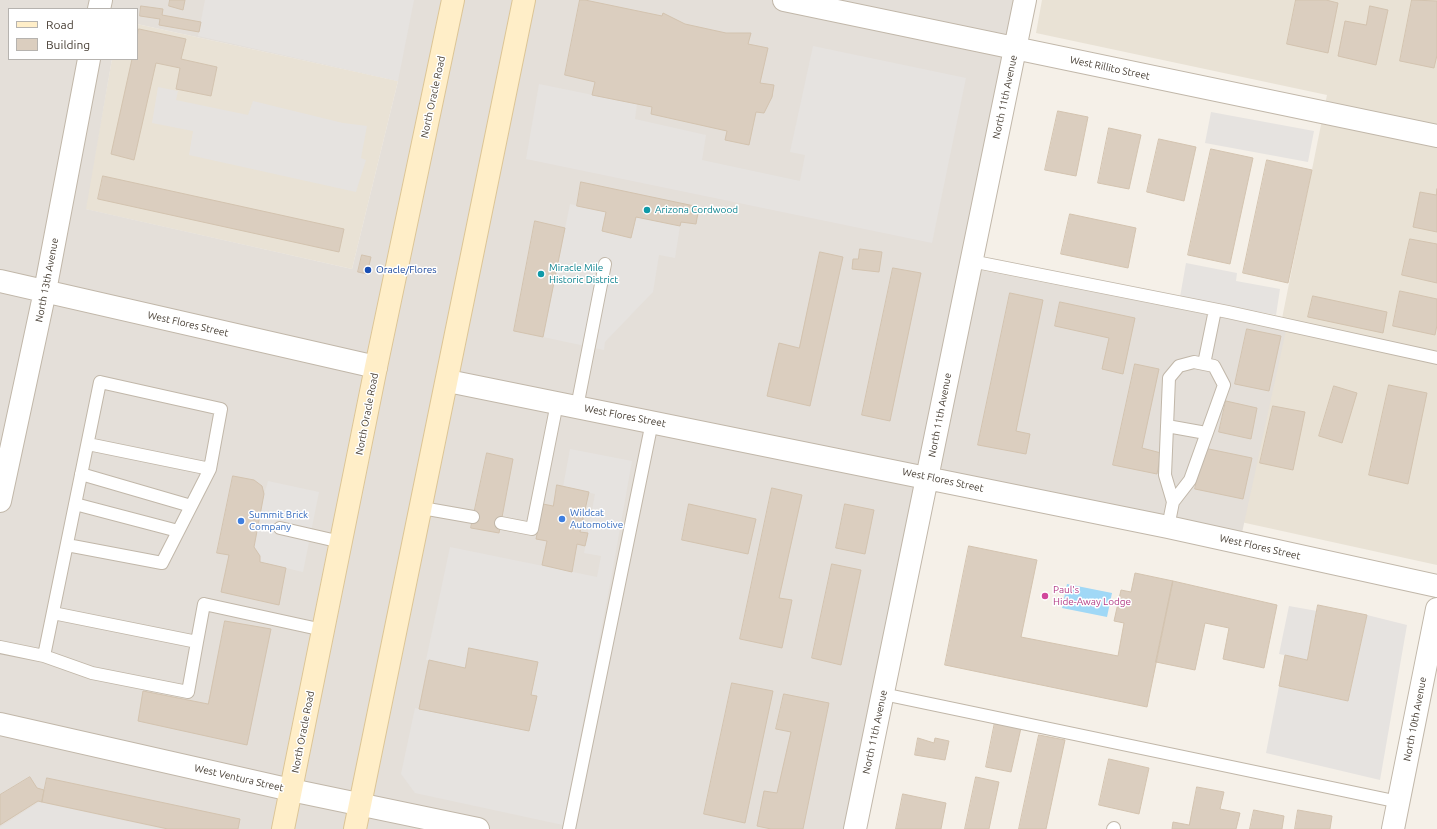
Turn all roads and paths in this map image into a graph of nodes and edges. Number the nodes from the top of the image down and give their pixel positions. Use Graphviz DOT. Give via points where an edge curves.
graph roads {
  1 [pos="453,0"];
  2 [pos="524,0"];
  3 [pos="784,0"];
  4 [pos="1025,0"];
  5 [pos="1015,48"];
  6 [pos="89,60"];
  7 [pos="1437,136"];
  8 [pos="971,261"];
  9 [pos="605,264"];
  10 [pos="0,281"];
  11 [pos="45,291"];
  12 [pos="1215,310"];
  13 [pos="1437,358"];
  14 [pos="1204,364"];
  15 [pos="376,367"];
  16 [pos="448,381"];
  17 [pos="567,405"];
  18 [pos="652,422"];
  19 [pos="1167,426"];
  20 [pos="1206,432"];
  21 [pos="88,444"];
  22 [pos="210,469"];
  23 [pos="81,474"];
  24 [pos="927,477"];
  25 [pos="0,501"];
  26 [pos="1173,502"];
  27 [pos="75,504"];
  28 [pos="191,506"];
  29 [pos="422,508"];
  30 [pos="474,517"];
  31 [pos="501,523"];
  32 [pos="1168,526"];
  33 [pos="280,528"];
  34 [pos="178,531"];
  35 [pos="341,542"];
  36 [pos="67,545"];
  37 [pos="1437,586"];
  38 [pos="1437,609"];
  39 [pos="53,612"];
  40 [pos="323,630"];
  41 [pos="197,642"];
  42 [pos="0,647"];
  43 [pos="44,656"];
  44 [pos="883,694"];
  45 [pos="0,724"];
  46 [pos="291,790"];
  47 [pos="1399,802"];
  48 [pos="360,805"];
  49 [pos="283,829"];
  50 [pos="355,829"];
  51 [pos="478,829"];
  52 [pos="569,829"];
  53 [pos="856,829"];
  54 [pos="1394,829"];
  1 -- 15 [label="main road, North Oracle Road"];
  2 -- 16 [label="main road"];
  3 -- 5 [label="street, West Rillito Street"];
  4 -- 5 [label="street, North 11th Avenue"];
  5 -- 7 [label="street, West Rillito Street"];
  5 -- 8 [label="street, North 11th Avenue"];
  6 -- 11 [label="street, North 13th Avenue"];
  8 -- 12 [label="lane"];
  8 -- 24 [label="street, North 11th Avenue"];
  9 -- 17 [label="lane"];
  10 -- 11 [label="street, West Flores Street"];
  11 -- 15 [label="street, West Flores Street"];
  11 -- 25 [label="street, North 13th Avenue"];
  12 -- 13 [label="lane"];
  12 -- 14 [label="lane"];
  14 -- 19 [label="lane" via="1194,362 1179,366 1169,378"];
  14 -- 20 [label="lane" via="1214,366 1224,385"];
  15 -- 35 [label="main road, North Oracle Road"];
  16 -- 17 [label="street, West Flores Street"];
  16 -- 29 [label="main road"];
  17 -- 18 [label="street, West Flores Street"];
  17 -- 31 [label="lane" via="532,529"];
  18 -- 24 [label="street, West Flores Street"];
  18 -- 52 [label="lane"];
  19 -- 20 [label="lane"];
  19 -- 26 [label="lane" via="1165,475"];
  20 -- 26 [label="lane" via="1190,480"];
  21 -- 22 [label="lane"];
  21 -- 22 [label="lane" via="100,382 221,409"];
  21 -- 23 [label="lane"];
  22 -- 28 [label="lane"];
  23 -- 27 [label="lane"];
  23 -- 28 [label="lane"];
  24 -- 32 [label="street, West Flores Street"];
  24 -- 44 [label="street, North 11th Avenue"];
  26 -- 32 [label="lane"];
  27 -- 34 [label="lane"];
  27 -- 36 [label="lane"];
  28 -- 34 [label="lane"];
  29 -- 30 [label="lane"];
  29 -- 48 [label="main road"];
  32 -- 37 [label="street, West Flores Street"];
  33 -- 35 [label="lane"];
  34 -- 36 [label="lane" via="162,563"];
  35 -- 40 [label="main road, North Oracle Road"];
  36 -- 39 [label="lane"];
  38 -- 47 [label="street, North 10th Avenue"];
  39 -- 41 [label="lane"];
  39 -- 43 [label="lane"];
  40 -- 41 [label="lane" via="204,604"];
  40 -- 46 [label="main road, North Oracle Road"];
  41 -- 43 [label="lane" via="188,692 92,673"];
  42 -- 43 [label="lane"];
  44 -- 47 [label="lane"];
  44 -- 53 [label="street, North 11th Avenue"];
  45 -- 46 [label="street, West Ventura Street"];
  46 -- 48 [label="street, West Ventura Street"];
  46 -- 49 [label="main road, North Oracle Road"];
  47 -- 54 [label="street, North 10th Avenue"];
  48 -- 50 [label="main road"];
  48 -- 51 [label="street, West Ventura Street"];
}
